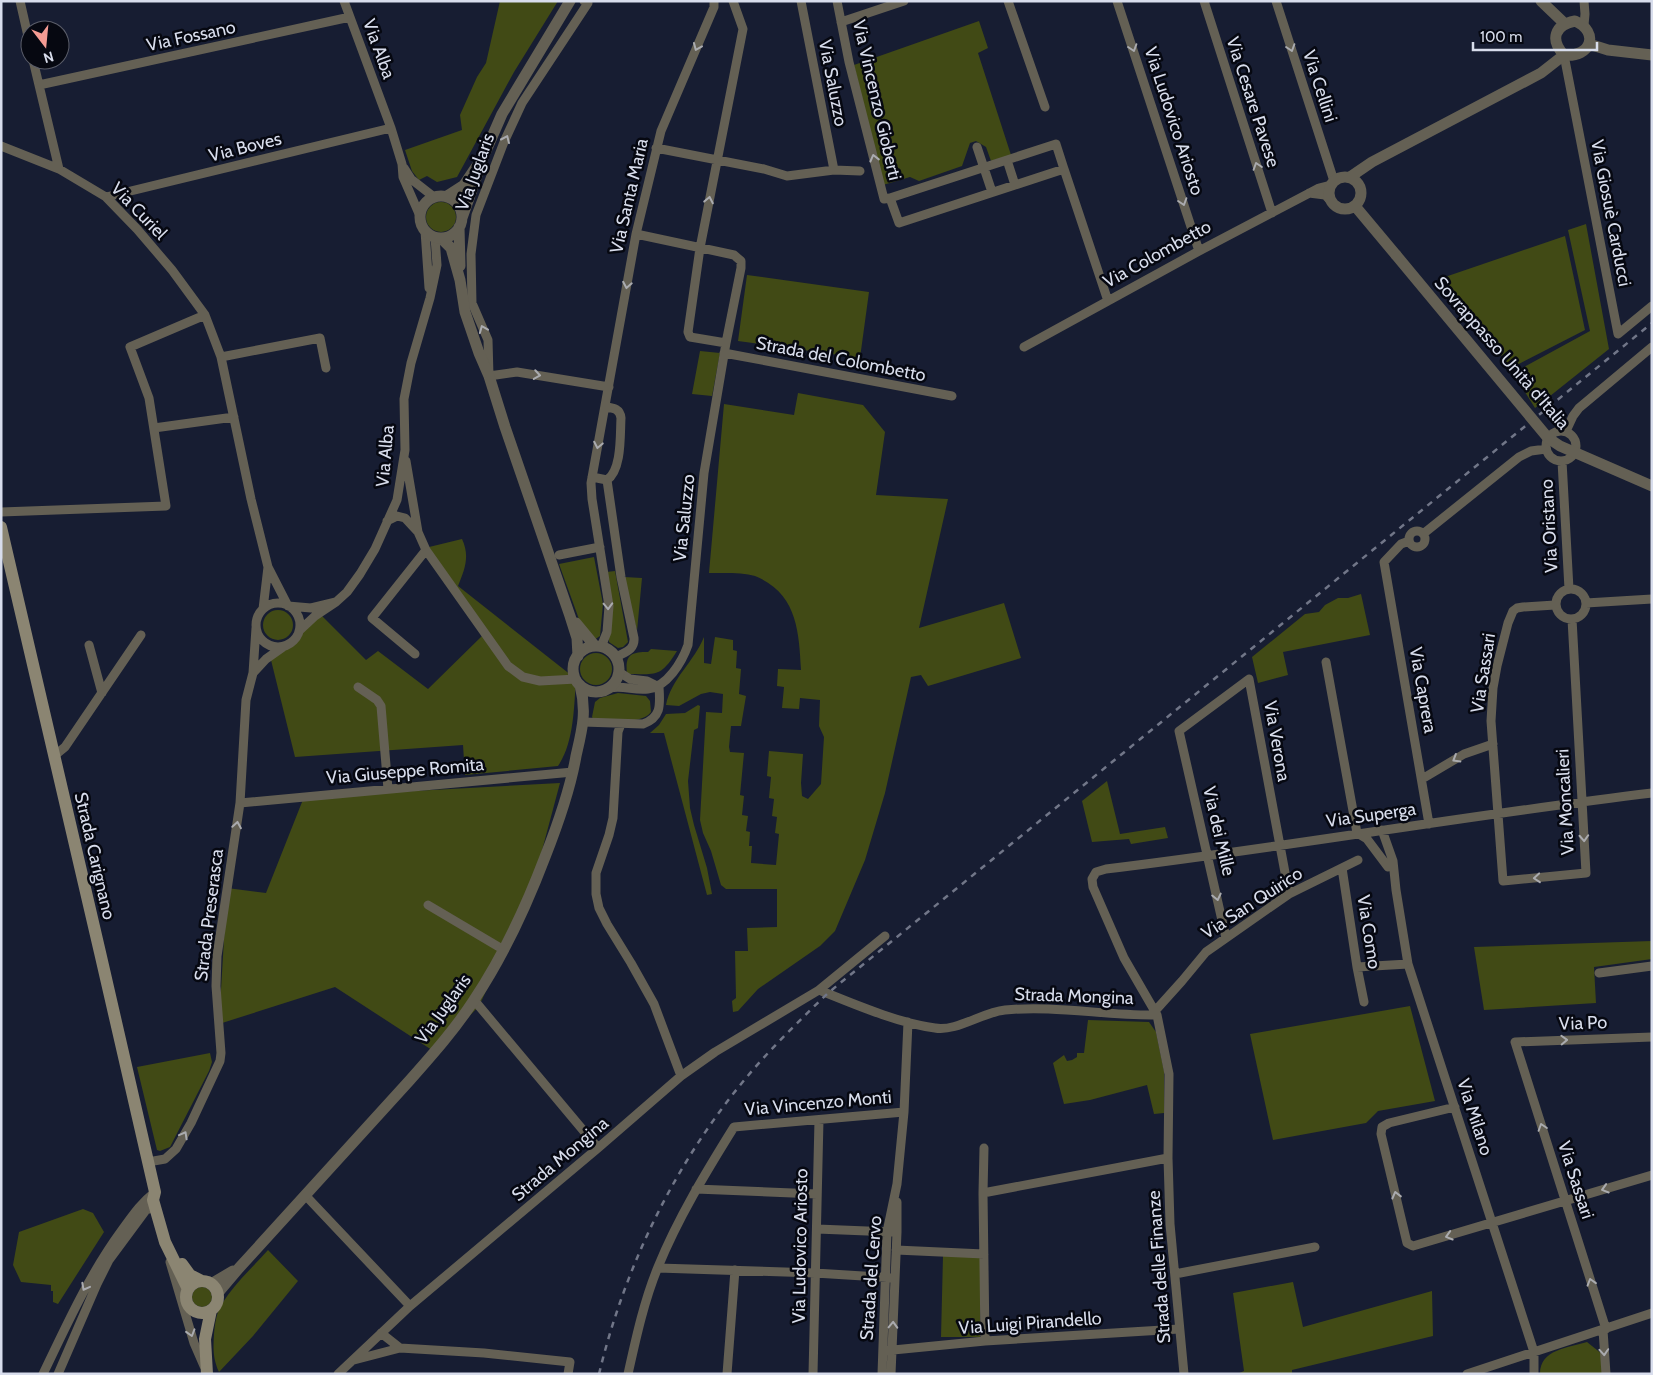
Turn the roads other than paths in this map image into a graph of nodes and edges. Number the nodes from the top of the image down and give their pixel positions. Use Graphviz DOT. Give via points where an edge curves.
graph roads {
  1 [pos="20,1"];
  2 [pos="344,1"];
  3 [pos="570,1"];
  4 [pos="714,1"];
  5 [pos="733,1"];
  6 [pos="801,1"];
  7 [pos="837,1"];
  8 [pos="904,1"];
  9 [pos="1008,1"];
  10 [pos="1118,1"];
  11 [pos="1204,1"];
  12 [pos="1276,1"];
  13 [pos="1542,1"];
  14 [pos="1584,1"];
  15 [pos="587,2"];
  16 [pos="350,17"];
  17 [pos="24,20"];
  18 [pos="842,22"];
  19 [pos="1564,23"];
  20 [pos="1584,25"];
  21 [pos="1589,44"];
  22 [pos="1564,55"];
  23 [pos="1652,55"];
  24 [pos="36,70"];
  25 [pos="39,85"];
  26 [pos="1045,108"];
  27 [pos="391,128"];
  28 [pos="1,146"];
  29 [pos="977,146"];
  30 [pos="656,148"];
  31 [pos="485,153"];
  32 [pos="1384,156"];
  33 [pos="717,160"];
  34 [pos="1007,160"];
  35 [pos="402,164"];
  36 [pos="984,167"];
  37 [pos="59,168"];
  38 [pos="1064,169"];
  39 [pos="834,170"];
  40 [pos="860,171"];
  41 [pos="1350,178"];
  42 [pos="1332,183"];
  43 [pos="1016,185"];
  44 [pos="1361,190"];
  45 [pos="992,192"];
  46 [pos="1309,193"];
  47 [pos="447,196"];
  48 [pos="106,197"];
  49 [pos="434,197"];
  50 [pos="890,198"];
  51 [pos="1330,200"];
  52 [pos="1355,206"];
  53 [pos="1272,212"];
  54 [pos="420,216"];
  55 [pos="461,223"];
  56 [pos="636,234"];
  57 [pos="433,235"];
  58 [pos="700,248"];
  59 [pos="1199,250"];
  60 [pos="460,280"];
  61 [pos="1108,300"];
  62 [pos="1652,306"];
  63 [pos="205,314"];
  64 [pos="726,343"];
  65 [pos="1024,347"];
  66 [pos="1652,348"];
  67 [pos="724,353"];
  68 [pos="222,357"];
  69 [pos="326,368"];
  70 [pos="489,376"];
  71 [pos="609,387"];
  72 [pos="952,396"];
  73 [pos="606,407"];
  74 [pos="234,417"];
  75 [pos="154,428"];
  76 [pos="1566,431"];
  77 [pos="1546,449"];
  78 [pos="405,450"];
  79 [pos="1562,461"];
  80 [pos="592,477"];
  81 [pos="607,480"];
  82 [pos="1652,486"];
  83 [pos="397,500"];
  84 [pos="413,505"];
  85 [pos="1,512"];
  86 [pos="387,522"];
  87 [pos="1,527"];
  88 [pos="418,532"];
  89 [pos="617,548"];
  90 [pos="600,549"];
  91 [pos="426,550"];
  92 [pos="559,556"];
  93 [pos="268,567"];
  94 [pos="1569,589"];
  95 [pos="1652,599"];
  96 [pos="336,602"];
  97 [pos="1586,603"];
  98 [pos="1555,605"];
  99 [pos="288,606"];
  100 [pos="263,609"];
  101 [pos="570,616"];
  102 [pos="1572,620"];
  103 [pos="256,628"];
  104 [pos="300,630"];
  105 [pos="141,636"];
  106 [pos="89,645"];
  107 [pos="283,647"];
  108 [pos="598,647"];
  109 [pos="414,654"];
  110 [pos="578,656"];
  111 [pos="616,657"];
  112 [pos="1326,662"];
  113 [pos="619,672"];
  114 [pos="254,673"];
  115 [pos="578,682"];
  116 [pos="659,686"];
  117 [pos="358,687"];
  118 [pos="604,690"];
  119 [pos="102,693"];
  120 [pos="584,719"];
  121 [pos="621,724"];
  122 [pos="1179,732"];
  123 [pos="1493,744"];
  124 [pos="54,756"];
  125 [pos="573,772"];
  126 [pos="1422,779"];
  127 [pos="388,789"];
  128 [pos="1652,793"];
  129 [pos="1582,802"];
  130 [pos="240,803"];
  131 [pos="1499,814"];
  132 [pos="1429,824"];
  133 [pos="1398,828"];
  134 [pos="1378,831"];
  135 [pos="1357,833"];
  136 [pos="1278,845"];
  137 [pos="1389,850"];
  138 [pos="1208,856"];
  139 [pos="1358,860"];
  140 [pos="1388,867"];
  141 [pos="1342,868"];
  142 [pos="1096,872"];
  143 [pos="1586,874"];
  144 [pos="1396,890"];
  145 [pos="1289,894"];
  146 [pos="428,905"];
  147 [pos="885,936"];
  148 [pos="1226,938"];
  149 [pos="504,950"];
  150 [pos="1408,964"];
  151 [pos="1652,966"];
  152 [pos="1357,967"];
  153 [pos="1599,973"];
  154 [pos="819,990"];
  155 [pos="474,1000"];
  156 [pos="1364,1002"];
  157 [pos="1156,1013"];
  158 [pos="908,1022"];
  159 [pos="1652,1037"];
  160 [pos="1515,1042"];
  161 [pos="681,1076"];
  162 [pos="1455,1107"];
  163 [pos="904,1112"];
  164 [pos="819,1120"];
  165 [pos="598,1148"];
  166 [pos="984,1148"];
  167 [pos="1168,1158"];
  168 [pos="148,1162"];
  169 [pos="1652,1175"];
  170 [pos="897,1184"];
  171 [pos="696,1189"];
  172 [pos="155,1192"];
  173 [pos="983,1193"];
  174 [pos="817,1194"];
  175 [pos="306,1196"];
  176 [pos="1566,1201"];
  177 [pos="155,1207"];
  178 [pos="1492,1224"];
  179 [pos="816,1229"];
  180 [pos="887,1232"];
  181 [pos="897,1232"];
  182 [pos="1315,1247"];
  183 [pos="896,1250"];
  184 [pos="170,1252"];
  185 [pos="984,1254"];
  186 [pos="658,1268"];
  187 [pos="735,1270"];
  188 [pos="815,1273"];
  189 [pos="1175,1274"];
  190 [pos="890,1278"];
  191 [pos="210,1286"];
  192 [pos="188,1289"];
  193 [pos="410,1306"];
  194 [pos="211,1310"];
  195 [pos="194,1311"];
  196 [pos="1652,1314"];
  197 [pos="1180,1329"];
  198 [pos="1604,1329"];
  199 [pos="382,1333"];
  200 [pos="205,1339"];
  201 [pos="985,1341"];
  202 [pos="400,1348"];
  203 [pos="887,1350"];
  204 [pos="1534,1352"];
  205 [pos="352,1361"];
  206 [pos="207,1373"];
  207 [pos="630,1373"];
  208 [pos="43,1374"];
  209 [pos="58,1374"];
  210 [pos="338,1374"];
  211 [pos="568,1374"];
  212 [pos="727,1374"];
  213 [pos="813,1374"];
  214 [pos="882,1374"];
  215 [pos="891,1374"];
  216 [pos="1184,1374"];
  217 [pos="1467,1374"];
  218 [pos="1534,1374"];
  219 [pos="1606,1374"];
  1 -- 17 [label="street"];
  2 -- 16 [label="street, Via Alba"];
  3 -- 31 [label="street, Via Juglaris" via="502,114"];
  4 -- 30 [label="street, Via Santa Maria, one-way"];
  5 -- 33 [label="street" via="743,29"];
  6 -- 39 [label="street, Via Saluzzo"];
  7 -- 18 [label="street, Via Vincenzo Gioberti"];
  8 -- 18 [label="street"];
  9 -- 26 [label="street"];
  10 -- 59 [label="street, Via Ludovico Ariosto, one-way"];
  53 -- 11 [label="street, Via Cesare Pavese, one-way"];
  12 -- 42 [label="street, Via Cellini, one-way"];
  13 -- 19 [label="street"];
  14 -- 20 [label="street"];
  70 -- 15 [label="street, Via Juglaris, one-way" via="488,340 472,303 471,254 476,215 522,103"];
  16 -- 25 [label="street, Via Fossano"];
  16 -- 27 [label="street, Via Alba"];
  50 -- 18 [label="street, Via Vincenzo Gioberti, one-way" via="884,199"];
  19 -- 20 [label="street" via="1575,21"];
  19 -- 22 [label="street" via="1556,33 1556,43"];
  20 -- 21 [label="street" via="1590,34"];
  21 -- 22 [label="street" via="1582,53"];
  21 -- 23 [label="street" via="1608,50"];
  22 -- 32 [label="street, Via Colombetto" via="1541,74"];
  22 -- 62 [label="street, Via Giosuè Carducci" via="1618,334"];
  24 -- 25 [label="street"];
  25 -- 37 [label="street"];
  27 -- 35 [label="street, Via Alba"];
  27 -- 48 [label="street, Via Boves"];
  28 -- 37 [label="street, Via Curiel"];
  29 -- 36 [label="street"];
  30 -- 33 [label="street"];
  30 -- 56 [label="street, Via Santa Maria"];
  31 -- 47 [label="street, Via Juglaris" via="464,185"];
  31 -- 55 [label="street, Via Juglaris"];
  32 -- 41 [label="street, Via Colombetto"];
  32 -- 44 [label="street, Via Colombetto" via="1370,170"];
  33 -- 39 [label="street" via="786,176"];
  58 -- 33 [label="street, one-way"];
  34 -- 36 [label="street"];
  34 -- 38 [label="street" via="1056,144"];
  34 -- 43 [label="street"];
  35 -- 49 [label="street, Via Alba" via="411,179"];
  35 -- 54 [label="street, Via Alba" via="403,177"];
  36 -- 45 [label="street"];
  36 -- 50 [label="street"];
  37 -- 48 [label="street, Via Curiel"];
  38 -- 43 [label="street"];
  38 -- 61 [label="street"];
  39 -- 40 [label="street"];
  41 -- 42 [label="street, Via Colombetto" via="1342,177"];
  41 -- 44 [label="street" via="1358,183"];
  42 -- 46 [label="street, Via Colombetto"];
  42 -- 51 [label="street"];
  43 -- 45 [label="street"];
  44 -- 52 [label="street, Via Colombetto" via="1360,201"];
  45 -- 50 [label="street" via="899,223"];
  46 -- 51 [label="street" via="1325,195"];
  46 -- 53 [label="street, Via Colombetto"];
  47 -- 49 [label="street"];
  47 -- 55 [label="street" via="458,204"];
  48 -- 63 [label="street, Via Curiel" via="166,263"];
  49 -- 54 [label="street" via="424,204"];
  51 -- 52 [label="street" via="1339,208"];
  52 -- 82 [label="street, Sovrappasso Unità d'Italia, bridge" via="1548,438"];
  53 -- 59 [label="street, Via Colombetto"];
  54 -- 57 [label="street" via="422,226"];
  55 -- 57 [label="street" via="451,235"];
  55 -- 60 [label="street, Via Juglaris"];
  56 -- 58 [label="street, Via Saluzzo"];
  56 -- 71 [label="street, Via Santa Maria, one-way"];
  57 -- 60 [label="street, Via Juglaris" via="451,248"];
  57 -- 78 [label="street, Via Alba" via="430,298 404,399"];
  58 -- 64 [label="street" via="688,332 690,337"];
  58 -- 64 [label="street, Via Saluzzo" via="734,255 741,261"];
  59 -- 61 [label="street, Via Colombetto"];
  60 -- 70 [label="street, Via Juglaris" via="465,312"];
  61 -- 65 [label="street, Via Colombetto"];
  63 -- 68 [label="street, Via Curiel"];
  63 -- 75 [label="street" via="130,347 149,398"];
  64 -- 67 [label="street, Via Saluzzo"];
  66 -- 76 [label="street" via="1579,408"];
  67 -- 72 [label="street, Strada del Colombetto"];
  67 -- 116 [label="street, Via Saluzzo" via="704,473 688,645 675,669"];
  68 -- 69 [label="street" via="320,338"];
  68 -- 74 [label="street, Via Curiel"];
  70 -- 71 [label="street, one-way" via="517,372"];
  70 -- 101 [label="street, Via Juglaris"];
  71 -- 73 [label="street, Via Santa Maria"];
  73 -- 80 [label="street, Via Santa Maria, one-way"];
  73 -- 81 [label="street" via="621,414 617,466"];
  74 -- 75 [label="street"];
  74 -- 93 [label="street, Via Curiel"];
  75 -- 85 [label="street" via="166,506"];
  76 -- 77 [label="street" via="1551,434 1546,441"];
  76 -- 79 [label="street" via="1572,435 1576,446 1572,456"];
  77 -- 79 [label="street" via="1550,457"];
  77 -- 126 [label="street, Via Caprera" via="1519,457 1423,534 1414,532 1410,541 1401,544 1384,562"];
  78 -- 83 [label="street, Via Alba"];
  78 -- 84 [label="street"];
  79 -- 94 [label="street, Via Oristano"];
  80 -- 81 [label="street"];
  80 -- 90 [label="street, Via Santa Maria"];
  81 -- 89 [label="street"];
  83 -- 84 [label="street" via="404,498"];
  83 -- 86 [label="street, Via Alba"];
  84 -- 88 [label="street"];
  86 -- 88 [label="street" via="397,516 405,518"];
  86 -- 96 [label="street, Via Alba" via="360,574"];
  87 -- 124 [label="main road, Strada Carignano"];
  88 -- 91 [label="street"];
  89 -- 90 [label="street"];
  89 -- 111 [label="street" via="634,642 631,649"];
  90 -- 92 [label="street"];
  90 -- 108 [label="street, Via Santa Maria, one-way" via="609,606 607,632"];
  91 -- 109 [label="street" via="372,618"];
  91 -- 115 [label="street" via="508,666 523,677 540,681"];
  93 -- 99 [label="street, Via Curiel"];
  93 -- 100 [label="street, Via Curiel"];
  94 -- 97 [label="street" via="1579,591"];
  94 -- 98 [label="street" via="1559,594"];
  95 -- 97 [label="street"];
  96 -- 99 [label="street" via="311,608"];
  96 -- 104 [label="street, Via Alba"];
  97 -- 102 [label="street" via="1582,614"];
  98 -- 102 [label="street" via="1560,616"];
  98 -- 123 [label="street, Via Sassari" via="1517,608 1510,616 1493,688"];
  99 -- 100 [label="street" via="279,604"];
  99 -- 104 [label="street" via="298,616"];
  100 -- 103 [label="street"];
  101 -- 108 [label="street, Via Juglaris"];
  101 -- 110 [label="street, Via Juglaris" via="577,638"];
  102 -- 129 [label="street, Via Moncalieri"];
  103 -- 107 [label="street" via="268,645"];
  103 -- 114 [label="street, Strada Preserasca"];
  104 -- 107 [label="street" via="290,644"];
  105 -- 119 [label="street"];
  106 -- 119 [label="street"];
  107 -- 114 [label="street, Strada Preserasca"];
  108 -- 110 [label="street" via="588,648"];
  108 -- 111 [label="street"];
  110 -- 115 [label="street" via="574,669"];
  111 -- 113 [label="street"];
  112 -- 135 [label="street"];
  113 -- 116 [label="street" via="630,679"];
  113 -- 118 [label="street" via="618,678"];
  114 -- 130 [label="street, Strada Preserasca" via="246,700"];
  115 -- 118 [label="street" via="592,692"];
  115 -- 120 [label="street, Via Juglaris" via="584,701"];
  116 -- 118 [label="street" via="647,690 620,686"];
  116 -- 121 [label="street" via="659,712 652,721"];
  117 -- 127 [label="street" via="381,706"];
  118 -- 120 [label="street, Via Juglaris"];
  119 -- 124 [label="street" via="65,747"];
  120 -- 121 [label="street"];
  120 -- 125 [label="street, Via Juglaris"];
  121 -- 161 [label="street" via="613,818 596,873 596,894 607,924 654,1004"];
  122 -- 136 [label="street, Via Verona" via="1249,679"];
  122 -- 138 [label="street, Via dei Mille"];
  123 -- 126 [label="street, one-way" via="1464,754"];
  123 -- 131 [label="street, Via Sassari"];
  124 -- 168 [label="main road, Strada Carignano"];
  125 -- 127 [label="street, Via Giuseppe Romita"];
  125 -- 149 [label="street, Via Juglaris" via="562,812 532,890"];
  126 -- 132 [label="street, Via Caprera"];
  127 -- 130 [label="street, Via Giuseppe Romita"];
  128 -- 129 [label="street, Via Superga"];
  129 -- 131 [label="street, Via Superga"];
  129 -- 143 [label="street, Via Moncalieri, one-way"];
  168 -- 130 [label="street, Strada Preserasca, one-way" via="165,1159 176,1149 219,1066 217,956"];
  131 -- 132 [label="street, Via Superga"];
  143 -- 131 [label="street, Via Sassari, one-way" via="1503,881"];
  132 -- 133 [label="street, Via Superga"];
  133 -- 134 [label="street, Via Superga"];
  133 -- 137 [label="street" via="1392,836"];
  134 -- 135 [label="street, Via Superga"];
  134 -- 137 [label="street, Via Milano"];
  134 -- 140 [label="street, Via Milano"];
  135 -- 136 [label="street, Via Superga"];
  135 -- 140 [label="street" via="1367,840"];
  136 -- 138 [label="street, Via Superga"];
  136 -- 145 [label="street, Via Verona"];
  137 -- 144 [label="street, Via Milano"];
  138 -- 142 [label="street, Via Superga"];
  138 -- 148 [label="street, Via dei Mille, one-way"];
  139 -- 141 [label="street, Via San Quirico"];
  140 -- 144 [label="street, Via Milano"];
  141 -- 145 [label="street, Via San Quirico"];
  141 -- 152 [label="street, Via Como"];
  142 -- 157 [label="street, Strada delle Finanze" via="1092,879 1093,887 1124,958"];
  144 -- 150 [label="street, Via Milano"];
  145 -- 148 [label="street, Via San Quirico"];
  146 -- 149 [label="street"];
  147 -- 154 [label="street, Strada Mongina"];
  148 -- 157 [label="street, Via San Quirico" via="1206,952"];
  149 -- 155 [label="street, Via Juglaris"];
  150 -- 152 [label="street"];
  150 -- 162 [label="street, Via Milano"];
  151 -- 153 [label="street"];
  152 -- 156 [label="street, Via Como"];
  154 -- 158 [label="street, Strada Mongina"];
  154 -- 161 [label="street, Strada Mongina" via="714,1052"];
  155 -- 165 [label="street"];
  155 -- 175 [label="street, Via Juglaris" via="435,1052"];
  157 -- 158 [label="street, Strada Mongina" via="1136,1015 1030,1009 1003,1010 937,1029"];
  157 -- 167 [label="street, Strada delle Finanze" via="1169,1074"];
  158 -- 163 [label="street, Strada del Cervo"];
  160 -- 159 [label="street, Via Po, one-way"];
  176 -- 160 [label="street, Via Sassari, one-way"];
  161 -- 165 [label="street, Strada Mongina"];
  162 -- 178 [label="street, Via Milano"];
  178 -- 162 [label="street, one-way" via="1413,1246 1407,1243 1382,1127"];
  163 -- 164 [label="street, Via Vincenzo Monti"];
  163 -- 170 [label="street, Strada del Cervo"];
  164 -- 171 [label="street, Via Vincenzo Monti" via="734,1127"];
  164 -- 174 [label="street, Via Ludovico Ariosto"];
  165 -- 193 [label="street, Strada Mongina"];
  166 -- 173 [label="street"];
  167 -- 173 [label="street"];
  167 -- 189 [label="street, Strada delle Finanze"];
  168 -- 172 [label="main road, Strada Carignano"];
  169 -- 176 [label="street, one-way"];
  170 -- 180 [label="street, Strada del Cervo"];
  170 -- 181 [label="street, Strada del Cervo"];
  171 -- 174 [label="street"];
  171 -- 186 [label="street"];
  172 -- 177 [label="main road, Strada Carignano"];
  172 -- 191 [label="main road, Strada Carignano" via="181,1262 190,1274"];
  172 -- 208 [label="street, one-way" via="142,1202 103,1256"];
  173 -- 185 [label="street"];
  174 -- 179 [label="street, Via Ludovico Ariosto"];
  175 -- 191 [label="street, Via Juglaris" via="239,1268"];
  175 -- 193 [label="street"];
  176 -- 178 [label="street"];
  198 -- 176 [label="street, Via Sassari, one-way"];
  177 -- 184 [label="main road, Strada Carignano"];
  177 -- 209 [label="street" via="146,1210 109,1260"];
  178 -- 204 [label="street, Via Milano"];
  179 -- 180 [label="street"];
  179 -- 188 [label="street, Via Ludovico Ariosto"];
  180 -- 181 [label="street"];
  180 -- 190 [label="street, Strada del Cervo"];
  181 -- 183 [label="street, Strada del Cervo"];
  182 -- 189 [label="street"];
  183 -- 185 [label="street"];
  183 -- 190 [label="street, Strada del Cervo"];
  184 -- 192 [label="main road, Strada Carignano"];
  184 -- 206 [label="street, Strada Carignano, one-way" via="169,1260 194,1343"];
  185 -- 201 [label="street"];
  186 -- 187 [label="street"];
  186 -- 207 [label="street" via="640,1323"];
  187 -- 188 [label="street"];
  187 -- 212 [label="street"];
  188 -- 190 [label="street"];
  188 -- 213 [label="street, Via Ludovico Ariosto"];
  189 -- 197 [label="street, Strada delle Finanze"];
  190 -- 203 [label="street, Strada del Cervo"];
  191 -- 192 [label="main road" via="192,1284"];
  191 -- 194 [label="main road" via="216,1303"];
  192 -- 195 [label="main road" via="187,1302"];
  193 -- 199 [label="street, Strada Mongina"];
  194 -- 195 [label="main road"];
  194 -- 200 [label="main road, Strada Carignano"];
  195 -- 200 [label="main road, Strada Carignano"];
  196 -- 198 [label="street"];
  197 -- 201 [label="street, Via Luigi Pirandello"];
  197 -- 216 [label="street, Strada delle Finanze"];
  198 -- 204 [label="street"];
  198 -- 219 [label="street, Via Sassari, one-way"];
  199 -- 202 [label="street"];
  199 -- 205 [label="street, Strada Mongina"];
  200 -- 206 [label="main road, Strada Carignano"];
  201 -- 203 [label="street, Via Luigi Pirandello"];
  202 -- 205 [label="street"];
  202 -- 211 [label="street" via="570,1362"];
  203 -- 214 [label="street, Strada del Cervo"];
  203 -- 215 [label="street, Strada del Cervo"];
  204 -- 217 [label="street"];
  204 -- 218 [label="street, Via Milano"];
  205 -- 210 [label="street, Strada Mongina"];
}
